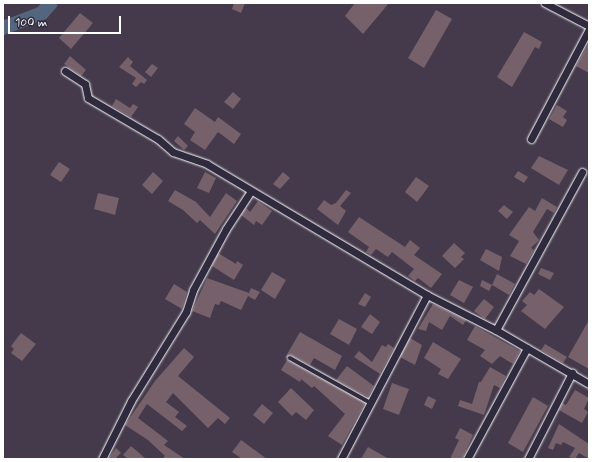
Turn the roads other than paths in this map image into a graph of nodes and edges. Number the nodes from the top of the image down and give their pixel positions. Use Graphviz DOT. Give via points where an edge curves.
graph roads {
  1 [pos="551,4"];
  2 [pos="589,26"];
  3 [pos="589,29"];
  4 [pos="65,71"];
  5 [pos="531,138"];
  6 [pos="582,172"];
  7 [pos="251,191"];
  8 [pos="426,295"];
  9 [pos="496,330"];
  10 [pos="527,348"];
  11 [pos="290,358"];
  12 [pos="572,373"];
  13 [pos="589,384"];
  14 [pos="371,403"];
  15 [pos="102,459"];
  16 [pos="341,459"];
  17 [pos="467,459"];
  18 [pos="528,459"];
  1 -- 2 [label="street"];
  3 -- 5 [label="street"];
  4 -- 7 [label="street" via="84,84 88,98 158,139 173,152 207,164"];
  6 -- 9 [label="street"];
  7 -- 8 [label="street"];
  7 -- 15 [label="street" via="226,229 193,290 186,312 131,401"];
  8 -- 9 [label="street"];
  8 -- 14 [label="street"];
  9 -- 10 [label="street"];
  10 -- 12 [label="street"];
  10 -- 17 [label="street"];
  11 -- 14 [label="lane"];
  12 -- 13 [label="street"];
  12 -- 18 [label="street"];
  14 -- 16 [label="street"];
}
